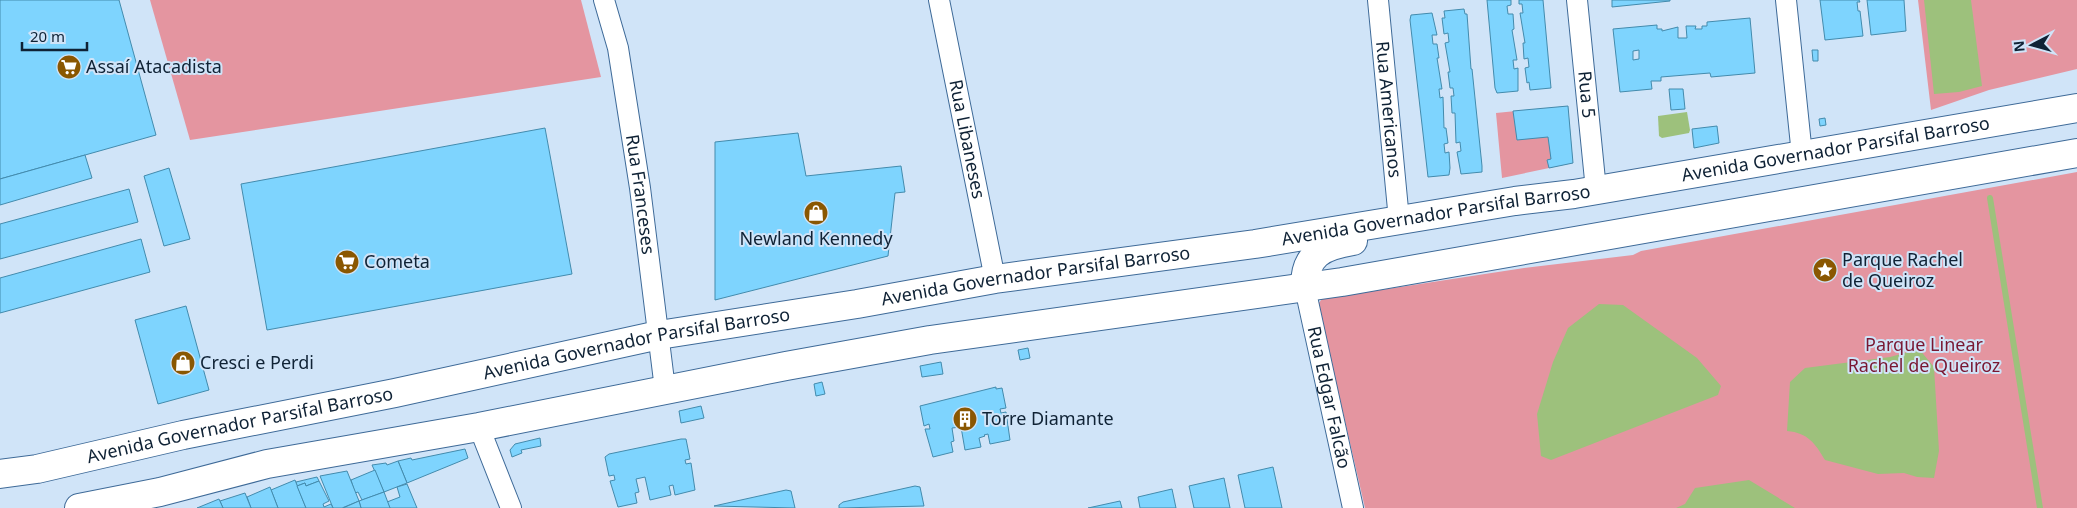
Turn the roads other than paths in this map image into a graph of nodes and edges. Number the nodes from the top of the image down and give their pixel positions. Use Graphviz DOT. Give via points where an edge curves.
graph roads {
  1 [pos="604,0"];
  2 [pos="939,0"];
  3 [pos="1378,0"];
  4 [pos="1577,0"];
  5 [pos="1786,0"];
  6 [pos="2077,108"];
  7 [pos="2077,154"];
  8 [pos="1802,155"];
  9 [pos="1585,192"];
  10 [pos="1399,220"];
  11 [pos="995,279"];
  12 [pos="1305,288"];
  13 [pos="659,335"];
  14 [pos="664,389"];
  15 [pos="479,427"];
  16 [pos="0,474"];
  17 [pos="78,508"];
  18 [pos="511,508"];
  19 [pos="1353,508"];
  1 -- 13 [label="street, Rua Franceses" via="618,48"];
  2 -- 11 [label="street, Rua Libaneses"];
  3 -- 10 [label="street, Rua Americanos"];
  4 -- 9 [label="street, Rua 5"];
  5 -- 8 [label="street"];
  6 -- 8 [label="main road, Avenida Governador Parsifal Barroso"];
  7 -- 12 [label="main road"];
  8 -- 9 [label="main road, Avenida Governador Parsifal Barroso"];
  9 -- 10 [label="main road, Avenida Governador Parsifal Barroso"];
  9 -- 12 [label="main road" via="1519,214 1335,244 1310,261 1304,272"];
  10 -- 11 [label="main road, Avenida Governador Parsifal Barroso" via="1245,246"];
  11 -- 13 [label="main road, Avenida Governador Parsifal Barroso"];
  12 -- 14 [label="main road" via="930,340"];
  12 -- 19 [label="street, Rua Edgar Falcão"];
  13 -- 14 [label="street, Rua Franceses"];
  13 -- 16 [label="main road, Avenida Governador Parsifal Barroso" via="37,469"];
  14 -- 15 [label="main road"];
  15 -- 17 [label="main road" via="267,464 160,492"];
  15 -- 18 [label="street"];
}
